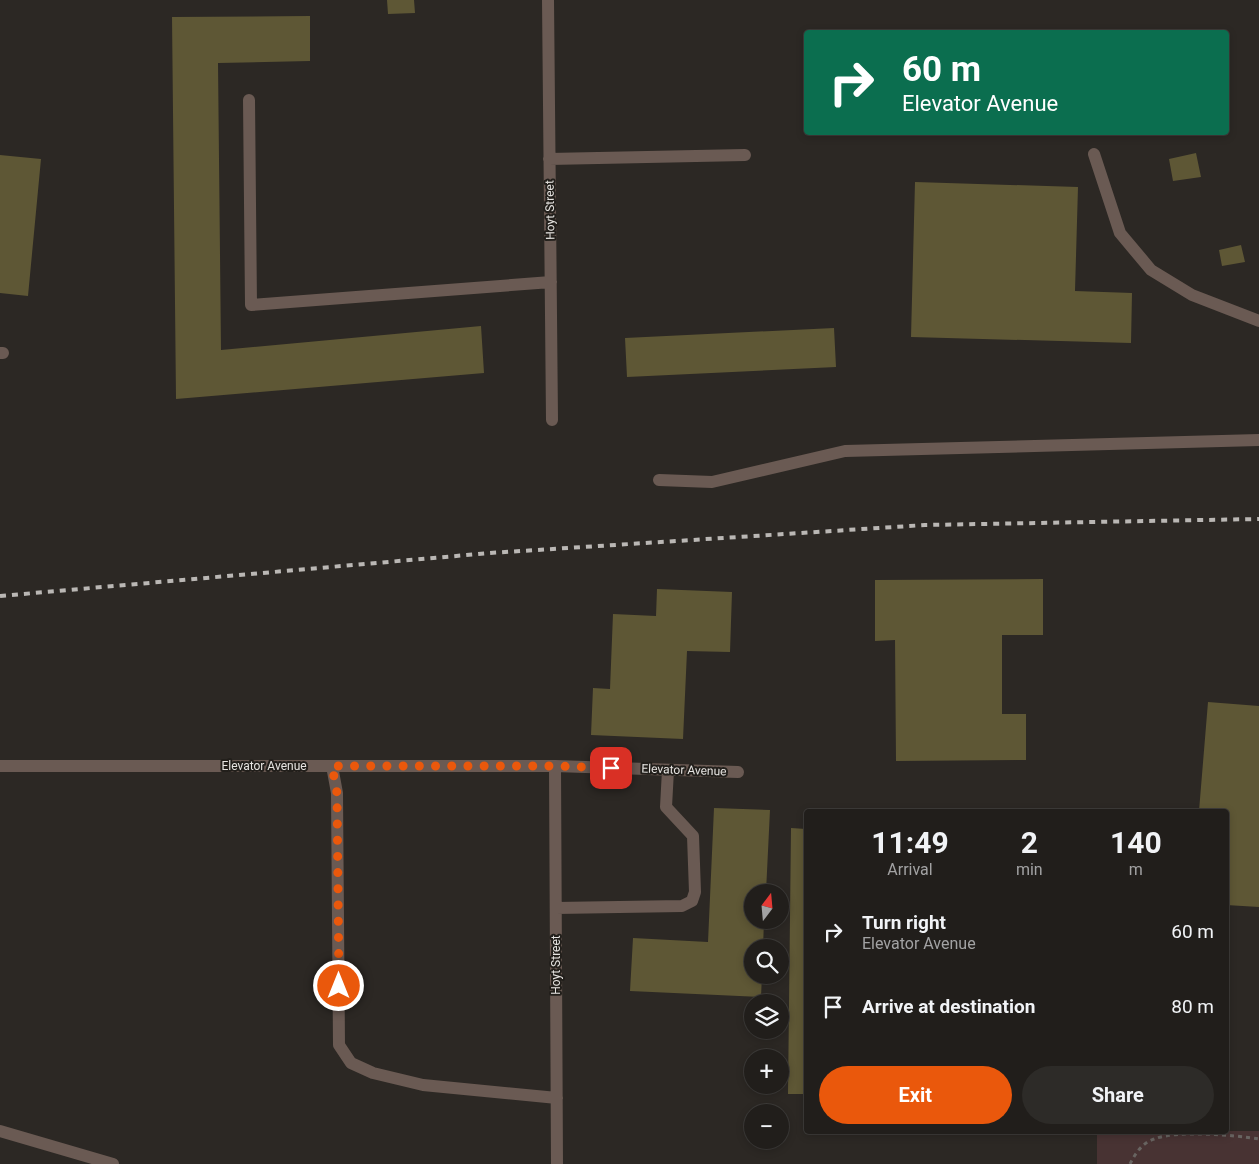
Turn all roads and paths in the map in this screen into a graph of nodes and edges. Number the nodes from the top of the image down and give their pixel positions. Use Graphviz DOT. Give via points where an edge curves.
graph roads {
  1 [pos="548,0"];
  2 [pos="249,100"];
  3 [pos="1094,154"];
  4 [pos="745,155"];
  5 [pos="550,159"];
  6 [pos="551,282"];
  7 [pos="1259,321"];
  8 [pos="552,420"];
  9 [pos="1259,440"];
  10 [pos="659,480"];
  11 [pos="0,766"];
  12 [pos="332,766"];
  13 [pos="555,766"];
  14 [pos="668,770"];
  15 [pos="738,772"];
  16 [pos="556,908"];
  17 [pos="557,1098"];
  18 [pos="0,1131"];
  19 [pos="1259,1139"];
  20 [pos="113,1164"];
  21 [pos="557,1164"];
  22 [pos="1130,1164"];
  1 -- 5 [label="street, Hoyt Street"];
  2 -- 6 [label="street" via="252,304"];
  3 -- 7 [label="street" via="1120,233 1151,270 1192,295"];
  4 -- 5 [label="street"];
  5 -- 6 [label="street, Hoyt Street"];
  6 -- 8 [label="street, Hoyt Street"];
  9 -- 10 [label="street" via="845,451 712,482"];
  11 -- 12 [label="street, Elevator Avenue"];
  12 -- 13 [label="street, Elevator Avenue"];
  12 -- 17 [label="street" via="337,793 340,1044 351,1063 373,1073 423,1085"];
  13 -- 14 [label="street, Elevator Avenue"];
  13 -- 16 [label="street, Hoyt Street"];
  14 -- 15 [label="street, Elevator Avenue"];
  14 -- 16 [label="street" via="666,807 693,836 695,892 692,901 682,906"];
  16 -- 17 [label="street, Hoyt Street"];
  17 -- 21 [label="street, Hoyt Street"];
  18 -- 20 [label="street"];
  19 -- 22 [label="path" via="1170,1135 1152,1139 1140,1148"];
}
